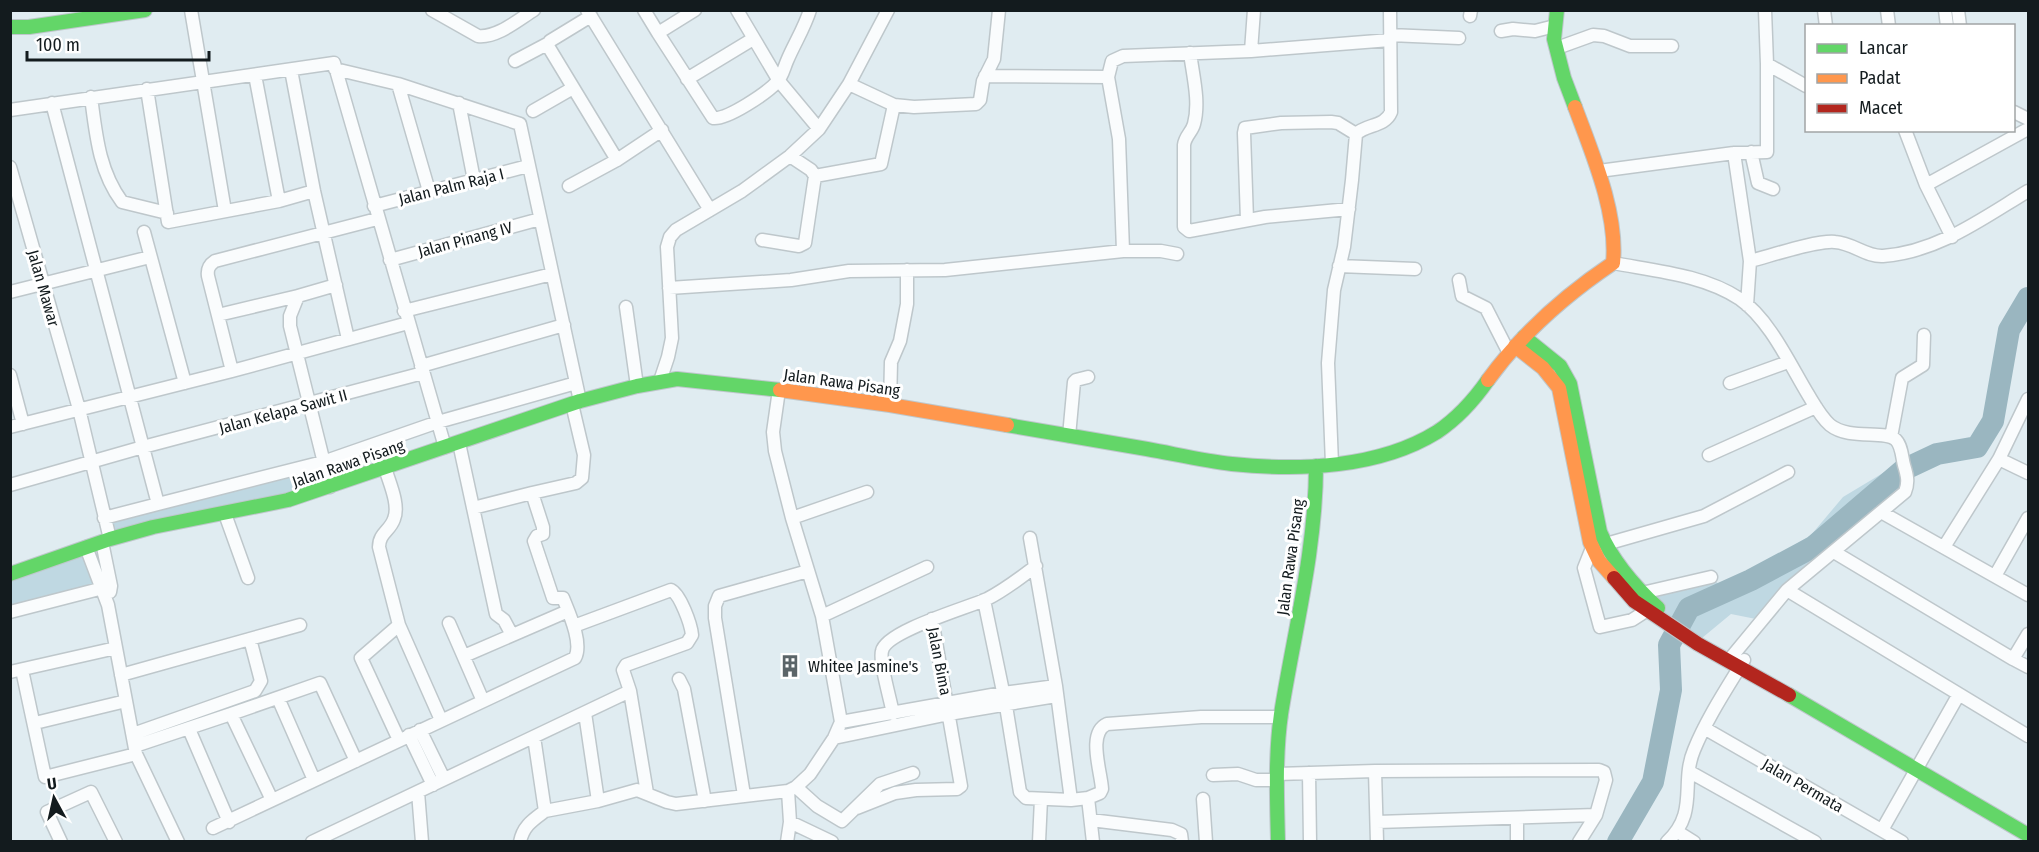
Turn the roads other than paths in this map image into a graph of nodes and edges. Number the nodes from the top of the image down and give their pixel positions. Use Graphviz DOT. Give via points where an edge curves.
graph roads {
  1 [pos="145,10"];
  2 [pos="191,10"];
  3 [pos="432,10"];
  4 [pos="534,10"];
  5 [pos="644,10"];
  6 [pos="694,10"];
  7 [pos="737,10"];
  8 [pos="810,10"];
  9 [pos="888,10"];
  10 [pos="999,10"];
  11 [pos="1254,10"];
  12 [pos="1390,10"];
  13 [pos="1557,10"];
  14 [pos="1765,10"];
  15 [pos="589,13"];
  16 [pos="1555,26"];
  17 [pos="10,27"];
  18 [pos="1501,31"];
  19 [pos="658,33"];
  20 [pos="1390,38"];
  21 [pos="1459,38"];
  22 [pos="753,39"];
  23 [pos="549,43"];
  24 [pos="1671,46"];
  25 [pos="1557,48"];
  26 [pos="1251,51"];
  27 [pos="1190,53"];
  28 [pos="515,61"];
  29 [pos="1767,64"];
  30 [pos="335,69"];
  31 [pos="291,70"];
  32 [pos="255,75"];
  33 [pos="985,76"];
  34 [pos="1107,77"];
  35 [pos="687,79"];
  36 [pos="779,81"];
  37 [pos="203,82"];
  38 [pos="398,84"];
  39 [pos="849,84"];
  40 [pos="1805,85"];
  41 [pos="573,88"];
  42 [pos="147,89"];
  43 [pos="91,97"];
  44 [pos="52,103"];
  45 [pos="459,103"];
  46 [pos="894,105"];
  47 [pos="10,110"];
  48 [pos="533,111"];
  49 [pos="2015,114"];
  50 [pos="2028,127"];
  51 [pos="819,129"];
  52 [pos="662,130"];
  53 [pos="1906,132"];
  54 [pos="1356,134"];
  55 [pos="1751,152"];
  56 [pos="1734,153"];
  57 [pos="790,156"];
  58 [pos="617,160"];
  59 [pos="528,166"];
  60 [pos="10,167"];
  61 [pos="1599,171"];
  62 [pos="815,176"];
  63 [pos="474,180"];
  64 [pos="1926,185"];
  65 [pos="569,186"];
  66 [pos="1773,189"];
  67 [pos="314,191"];
  68 [pos="429,191"];
  69 [pos="2028,191"];
  70 [pos="279,201"];
  71 [pos="374,206"];
  72 [pos="1349,209"];
  73 [pos="710,210"];
  74 [pos="225,211"];
  75 [pos="166,213"];
  76 [pos="378,219"];
  77 [pos="540,219"];
  78 [pos="1247,220"];
  79 [pos="144,232"];
  80 [pos="323,233"];
  81 [pos="1952,237"];
  82 [pos="762,240"];
  83 [pos="1123,251"];
  84 [pos="1177,254"];
  85 [pos="150,257"];
  86 [pos="390,260"];
  87 [pos="1750,261"];
  88 [pos="1613,263"];
  89 [pos="1339,266"];
  90 [pos="97,269"];
  91 [pos="1415,269"];
  92 [pos="908,270"];
  93 [pos="552,274"];
  94 [pos="1459,280"];
  95 [pos="43,284"];
  96 [pos="336,285"];
  97 [pos="669,288"];
  98 [pos="10,292"];
  99 [pos="298,296"];
  100 [pos="1747,305"];
  101 [pos="626,307"];
  102 [pos="218,315"];
  103 [pos="406,317"];
  104 [pos="564,325"];
  105 [pos="1924,335"];
  106 [pos="348,339"];
  107 [pos="1516,345"];
  108 [pos="296,353"];
  109 [pos="1788,362"];
  110 [pos="422,370"];
  111 [pos="232,371"];
  112 [pos="10,375"];
  113 [pos="1088,377"];
  114 [pos="660,381"];
  115 [pos="185,383"];
  116 [pos="576,383"];
  117 [pos="1730,383"];
  118 [pos="637,386"];
  119 [pos="779,390"];
  120 [pos="130,397"];
  121 [pos="2028,399"];
  122 [pos="576,403"];
  123 [pos="309,404"];
  124 [pos="890,405"];
  125 [pos="1816,407"];
  126 [pos="79,409"];
  127 [pos="438,422"];
  128 [pos="23,424"];
  129 [pos="10,427"];
  130 [pos="1069,436"];
  131 [pos="1891,437"];
  132 [pos="459,442"];
  133 [pos="143,447"];
  134 [pos="445,447"];
  135 [pos="1709,455"];
  136 [pos="1998,459"];
  137 [pos="91,462"];
  138 [pos="323,462"];
  139 [pos="1332,464"];
  140 [pos="1316,466"];
  141 [pos="385,468"];
  142 [pos="1788,472"];
  143 [pos="2028,473"];
  144 [pos="10,485"];
  145 [pos="330,487"];
  146 [pos="867,492"];
  147 [pos="532,493"];
  148 [pos="158,504"];
  149 [pos="473,508"];
  150 [pos="1881,512"];
  151 [pos="225,514"];
  152 [pos="104,518"];
  153 [pos="792,518"];
  154 [pos="2028,518"];
  155 [pos="1030,538"];
  156 [pos="106,540"];
  157 [pos="1598,546"];
  158 [pos="86,547"];
  159 [pos="1944,547"];
  160 [pos="1834,552"];
  161 [pos="1036,566"];
  162 [pos="927,567"];
  163 [pos="808,571"];
  164 [pos="10,574"];
  165 [pos="1995,576"];
  166 [pos="1712,577"];
  167 [pos="248,578"];
  168 [pos="106,588"];
  169 [pos="1787,590"];
  170 [pos="2028,595"];
  171 [pos="1638,597"];
  172 [pos="984,600"];
  173 [pos="568,611"];
  174 [pos="1646,611"];
  175 [pos="10,612"];
  176 [pos="1661,615"];
  177 [pos="822,616"];
  178 [pos="932,619"];
  179 [pos="449,623"];
  180 [pos="300,625"];
  181 [pos="399,625"];
  182 [pos="574,626"];
  183 [pos="2028,634"];
  184 [pos="512,635"];
  185 [pos="250,639"];
  186 [pos="116,648"];
  187 [pos="464,656"];
  188 [pos="2013,659"];
  189 [pos="1737,660"];
  190 [pos="2028,667"];
  191 [pos="16,671"];
  192 [pos="121,675"];
  193 [pos="679,679"];
  194 [pos="1056,691"];
  195 [pos="630,692"];
  196 [pos="1003,693"];
  197 [pos="1959,694"];
  198 [pos="278,698"];
  199 [pos="126,701"];
  200 [pos="483,701"];
  201 [pos="1006,706"];
  202 [pos="949,709"];
  203 [pos="585,713"];
  204 [pos="231,714"];
  205 [pos="893,714"];
  206 [pos="1281,717"];
  207 [pos="441,720"];
  208 [pos="842,722"];
  209 [pos="34,723"];
  210 [pos="1704,728"];
  211 [pos="189,729"];
  212 [pos="410,735"];
  213 [pos="2028,736"];
  214 [pos="534,737"];
  215 [pos="834,738"];
  216 [pos="135,745"];
  217 [pos="356,761"];
  218 [pos="1919,766"];
  219 [pos="1375,771"];
  220 [pos="1690,772"];
  221 [pos="1309,773"];
  222 [pos="1214,775"];
  223 [pos="1277,777"];
  224 [pos="314,780"];
  225 [pos="438,782"];
  226 [pos="792,789"];
  227 [pos="916,790"];
  228 [pos="417,792"];
  229 [pos="647,793"];
  230 [pos="744,795"];
  231 [pos="1088,798"];
  232 [pos="1041,799"];
  233 [pos="1203,799"];
  234 [pos="272,800"];
  235 [pos="1071,800"];
  236 [pos="598,801"];
  237 [pos="705,801"];
  238 [pos="857,808"];
  239 [pos="545,811"];
  240 [pos="1596,815"];
  241 [pos="1517,818"];
  242 [pos="1090,820"];
  243 [pos="229,822"];
  244 [pos="1377,822"];
  245 [pos="2028,826"];
  246 [pos="213,828"];
  247 [pos="1882,830"];
  248 [pos="788,832"];
  249 [pos="1678,832"];
  250 [pos="2028,835"];
  251 [pos="314,841"];
  252 [pos="61,842"];
  253 [pos="116,842"];
  254 [pos="178,842"];
  255 [pos="422,842"];
  256 [pos="520,842"];
  257 [pos="778,842"];
  258 [pos="832,842"];
  259 [pos="1039,842"];
  260 [pos="1093,842"];
  261 [pos="1182,842"];
  262 [pos="1206,842"];
  263 [pos="1278,842"];
  264 [pos="1310,842"];
  265 [pos="1377,842"];
  266 [pos="1517,842"];
  267 [pos="1579,842"];
  268 [pos="1667,842"];
  269 [pos="1694,842"];
  270 [pos="1815,842"];
  271 [pos="1902,842"];
  1 -- 17 [label="street"];
  2 -- 37 [label="street"];
  3 -- 4 [label="street" via="478,36 491,35"];
  5 -- 19 [label="street"];
  6 -- 19 [label="street"];
  7 -- 22 [label="street"];
  8 -- 36 [label="street"];
  9 -- 39 [label="street"];
  10 -- 33 [label="street" via="996,50"];
  11 -- 26 [label="street"];
  12 -- 20 [label="street"];
  13 -- 16 [label="street"];
  14 -- 29 [label="street"];
  15 -- 23 [label="street"];
  15 -- 52 [label="street"];
  16 -- 18 [label="street" via="1535,31"];
  16 -- 25 [label="street"];
  19 -- 35 [label="street"];
  20 -- 21 [label="street"];
  20 -- 26 [label="street"];
  20 -- 54 [label="street" via="1390,115"];
  22 -- 35 [label="street"];
  22 -- 36 [label="street"];
  23 -- 28 [label="street"];
  23 -- 41 [label="street"];
  24 -- 25 [label="street" via="1630,46 1593,35"];
  25 -- 61 [label="street" via="1564,78"];
  26 -- 27 [label="street"];
  27 -- 34 [label="street" via="1118,57 1112,61"];
  27 -- 78 [label="street" via="1196,104 1194,126 1184,145 1184,228 1189,231"];
  29 -- 40 [label="street"];
  29 -- 55 [label="street" via="1767,152"];
  30 -- 31 [label="street" via="334,63"];
  30 -- 38 [label="street"];
  30 -- 71 [label="street"];
  31 -- 32 [label="street"];
  31 -- 67 [label="street"];
  32 -- 37 [label="street"];
  32 -- 70 [label="street"];
  33 -- 34 [label="street"];
  33 -- 46 [label="street" via="980,100 973,105"];
  34 -- 83 [label="street" via="1119,139"];
  35 -- 36 [label="street" via="717,119 746,105"];
  36 -- 51 [label="street"];
  37 -- 42 [label="street"];
  37 -- 74 [label="street"];
  38 -- 45 [label="street"];
  38 -- 68 [label="street"];
  39 -- 46 [label="street"];
  39 -- 51 [label="street"];
  41 -- 48 [label="street"];
  41 -- 58 [label="street"];
  42 -- 43 [label="street"];
  42 -- 75 [label="street"];
  43 -- 44 [label="street"];
  43 -- 75 [label="street" via="109,185 122,202"];
  44 -- 47 [label="street"];
  44 -- 90 [label="street"];
  45 -- 59 [label="street" via="519,123"];
  45 -- 63 [label="street"];
  46 -- 62 [label="street" via="881,164"];
  49 -- 50 [label="street"];
  50 -- 64 [label="street"];
  51 -- 57 [label="street"];
  52 -- 58 [label="street"];
  52 -- 73 [label="street"];
  53 -- 64 [label="street"];
  54 -- 72 [label="street"];
  54 -- 78 [label="street" via="1331,122 1245,128"];
  55 -- 56 [label="street"];
  55 -- 66 [label="street" via="1758,183"];
  56 -- 61 [label="street"];
  56 -- 87 [label="street"];
  57 -- 62 [label="street"];
  57 -- 73 [label="street"];
  58 -- 65 [label="street"];
  59 -- 63 [label="street, Jalan Palm Raja I"];
  59 -- 77 [label="street"];
  60 -- 95 [label="street, Jalan Mawar"];
  61 -- 88 [label="street" via="1615,243"];
  62 -- 82 [label="street" via="805,243 799,246"];
  63 -- 68 [label="street, Jalan Palm Raja I"];
  64 -- 81 [label="street"];
  67 -- 70 [label="street"];
  67 -- 80 [label="street"];
  68 -- 71 [label="street, Jalan Palm Raja I"];
  69 -- 81 [label="street"];
  70 -- 74 [label="street"];
  71 -- 76 [label="street"];
  72 -- 78 [label="street"];
  72 -- 89 [label="street"];
  73 -- 97 [label="street" via="670,237"];
  74 -- 75 [label="street" via="168,222"];
  76 -- 80 [label="street"];
  76 -- 86 [label="street"];
  77 -- 86 [label="street, Jalan Pinang IV"];
  77 -- 93 [label="street"];
  79 -- 85 [label="street"];
  80 -- 96 [label="street"];
  80 -- 102 [label="street" via="210,264 207,270"];
  81 -- 87 [label="street" via="1917,250 1883,256 1848,244 1827,242"];
  83 -- 84 [label="street"];
  83 -- 92 [label="street" via="945,270"];
  85 -- 90 [label="street"];
  85 -- 115 [label="street"];
  86 -- 103 [label="street"];
  87 -- 100 [label="street"];
  88 -- 100 [label="street" via="1694,279 1722,289"];
  88 -- 107 [label="street" via="1573,292"];
  89 -- 91 [label="street"];
  89 -- 139 [label="street" via="1328,363"];
  90 -- 95 [label="street"];
  90 -- 120 [label="street"];
  92 -- 97 [label="street"];
  92 -- 124 [label="street" via="907,304 900,341 891,362"];
  93 -- 103 [label="street"];
  93 -- 104 [label="street"];
  94 -- 107 [label="street" via="1462,296 1486,308"];
  95 -- 98 [label="street"];
  95 -- 126 [label="street, Jalan Mawar"];
  96 -- 99 [label="street"];
  96 -- 106 [label="street"];
  97 -- 114 [label="street" via="672,338"];
  99 -- 102 [label="street"];
  99 -- 108 [label="street" via="290,316"];
  100 -- 109 [label="street" via="1767,327"];
  101 -- 118 [label="street"];
  102 -- 111 [label="street"];
  103 -- 106 [label="street"];
  103 -- 110 [label="street"];
  104 -- 110 [label="street, Jalan Kelapa Sawit II"];
  104 -- 116 [label="street"];
  105 -- 131 [label="street" via="1923,365 1902,378"];
  106 -- 108 [label="street"];
  107 -- 139 [label="street" via="1462,411 1426,439 1401,449"];
  107 -- 157 [label="street" via="1565,373 1600,532"];
  108 -- 111 [label="street"];
  108 -- 123 [label="street"];
  109 -- 117 [label="street"];
  109 -- 125 [label="street"];
  110 -- 123 [label="street, Jalan Kelapa Sawit II"];
  110 -- 127 [label="street"];
  111 -- 115 [label="street"];
  112 -- 128 [label="street"];
  113 -- 130 [label="street" via="1074,382"];
  114 -- 118 [label="street, Jalan Rawa Pisang"];
  114 -- 119 [label="street, Jalan Rawa Pisang" via="682,379"];
  115 -- 120 [label="street"];
  116 -- 122 [label="street"];
  116 -- 127 [label="street"];
  118 -- 122 [label="street, Jalan Rawa Pisang"];
  119 -- 124 [label="street, Jalan Rawa Pisang"];
  119 -- 153 [label="street" via="774,441"];
  120 -- 126 [label="street"];
  120 -- 133 [label="street"];
  121 -- 136 [label="street"];
  122 -- 132 [label="street, Jalan Rawa Pisang"];
  122 -- 147 [label="street" via="584,455 582,478 576,483"];
  123 -- 133 [label="street, Jalan Kelapa Sawit II"];
  123 -- 138 [label="street"];
  124 -- 130 [label="street, Jalan Rawa Pisang"];
  125 -- 131 [label="street" via="1825,420 1844,433"];
  125 -- 135 [label="street"];
  126 -- 128 [label="street"];
  126 -- 137 [label="street, Jalan Mawar"];
  127 -- 134 [label="street"];
  127 -- 138 [label="street"];
  128 -- 129 [label="street"];
  130 -- 140 [label="street, Jalan Rawa Pisang" via="1204,461"];
  131 -- 150 [label="street" via="1901,451 1908,485"];
  132 -- 134 [label="street, Jalan Rawa Pisang"];
  132 -- 149 [label="street"];
  133 -- 137 [label="street, Jalan Kelapa Sawit II"];
  133 -- 148 [label="street"];
  134 -- 141 [label="street, Jalan Rawa Pisang"];
  136 -- 143 [label="street"];
  136 -- 159 [label="street"];
  137 -- 144 [label="street, Jalan Kelapa Sawit II"];
  137 -- 152 [label="street, Jalan Mawar"];
  138 -- 145 [label="street"];
  138 -- 148 [label="street"];
  139 -- 140 [label="street"];
  140 -- 206 [label="street, Jalan Rawa Pisang" via="1312,539"];
  141 -- 145 [label="street, Jalan Rawa Pisang"];
  141 -- 181 [label="street" via="396,514 380,537 379,547"];
  142 -- 157 [label="street" via="1704,516"];
  145 -- 151 [label="street, Jalan Rawa Pisang"];
  146 -- 153 [label="street"];
  147 -- 149 [label="street"];
  147 -- 173 [label="street" via="543,527 543,534 534,541 553,598 563,598"];
  148 -- 152 [label="street"];
  149 -- 184 [label="street" via="496,614"];
  150 -- 159 [label="street"];
  150 -- 160 [label="street"];
  151 -- 156 [label="street, Jalan Rawa Pisang"];
  151 -- 167 [label="street"];
  152 -- 156 [label="street, Jalan Mawar"];
  153 -- 163 [label="street"];
  154 -- 165 [label="street"];
  155 -- 161 [label="street"];
  156 -- 158 [label="street, Jalan Rawa Pisang"];
  156 -- 168 [label="street, Jalan Mawar"];
  157 -- 171 [label="street" via="1611,555"];
  157 -- 174 [label="street" via="1584,568 1600,627 1632,620"];
  158 -- 164 [label="street, Jalan Rawa Pisang"];
  158 -- 168 [label="street"];
  159 -- 165 [label="street"];
  160 -- 169 [label="street"];
  160 -- 188 [label="street"];
  161 -- 172 [label="street"];
  161 -- 194 [label="street"];
  162 -- 177 [label="street"];
  163 -- 177 [label="street"];
  163 -- 230 [label="street" via="719,596 716,601 715,618"];
  165 -- 170 [label="street"];
  166 -- 171 [label="street"];
  168 -- 175 [label="street"];
  168 -- 186 [label="street"];
  169 -- 189 [label="street"];
  169 -- 197 [label="street"];
  171 -- 174 [label="street"];
  171 -- 176 [label="street"];
  172 -- 178 [label="street"];
  172 -- 196 [label="street"];
  173 -- 182 [label="street"];
  173 -- 184 [label="street"];
  174 -- 176 [label="street"];
  176 -- 189 [label="street"];
  177 -- 208 [label="street"];
  178 -- 202 [label="street, Jalan Bima"];
  178 -- 205 [label="street" via="884,646"];
  179 -- 187 [label="street"];
  180 -- 185 [label="street"];
  181 -- 207 [label="street"];
  181 -- 212 [label="street" via="361,658"];
  182 -- 195 [label="street" via="670,590 675,592 691,625 692,638 624,667"];
  182 -- 200 [label="street" via="578,651 575,658"];
  183 -- 188 [label="street"];
  184 -- 187 [label="street"];
  185 -- 192 [label="street"];
  185 -- 216 [label="street" via="261,681 255,691"];
  186 -- 191 [label="street"];
  186 -- 192 [label="street"];
  187 -- 200 [label="street"];
  188 -- 190 [label="street"];
  189 -- 210 [label="street"];
  189 -- 218 [label="street"];
  191 -- 209 [label="street"];
  192 -- 199 [label="street"];
  193 -- 237 [label="street"];
  194 -- 196 [label="street"];
  194 -- 201 [label="street"];
  194 -- 235 [label="street"];
  195 -- 203 [label="street"];
  195 -- 229 [label="street"];
  196 -- 201 [label="street"];
  196 -- 202 [label="street"];
  197 -- 213 [label="street"];
  197 -- 218 [label="street"];
  198 -- 204 [label="street"];
  198 -- 217 [label="street" via="320,683"];
  198 -- 224 [label="street"];
  199 -- 209 [label="street"];
  199 -- 216 [label="street"];
  200 -- 207 [label="street"];
  201 -- 202 [label="street"];
  201 -- 232 [label="street" via="1020,792 1026,798"];
  202 -- 205 [label="street"];
  202 -- 215 [label="street"];
  202 -- 227 [label="street, Jalan Bima" via="961,786"];
  203 -- 214 [label="street"];
  203 -- 236 [label="street"];
  204 -- 211 [label="street"];
  204 -- 234 [label="street"];
  205 -- 208 [label="street"];
  206 -- 223 [label="street, Jalan Rawa Pisang"];
  206 -- 231 [label="street" via="1201,717 1101,726 1096,741 1102,789"];
  207 -- 212 [label="street"];
  208 -- 215 [label="street"];
  209 -- 216 [label="street" via="45,777"];
  210 -- 220 [label="street"];
  210 -- 247 [label="street, Jalan Permata"];
  211 -- 216 [label="street"];
  211 -- 243 [label="street"];
  212 -- 217 [label="street"];
  212 -- 225 [label="street"];
  214 -- 225 [label="street"];
  214 -- 239 [label="street"];
  215 -- 226 [label="street" via="810,774"];
  216 -- 254 [label="street"];
  217 -- 224 [label="street"];
  218 -- 245 [label="street"];
  218 -- 247 [label="street"];
  218 -- 250 [label="street"];
  219 -- 221 [label="street"];
  219 -- 240 [label="street" via="1599,770 1606,780"];
  219 -- 244 [label="street"];
  220 -- 249 [label="street" via="1686,812"];
  220 -- 270 [label="street"];
  221 -- 223 [label="street"];
  221 -- 264 [label="street"];
  222 -- 223 [label="street" via="1238,774 1256,780"];
  223 -- 263 [label="street, Jalan Rawa Pisang"];
  224 -- 234 [label="street"];
  225 -- 228 [label="street"];
  226 -- 230 [label="street"];
  226 -- 238 [label="street" via="841,821"];
  226 -- 248 [label="street"];
  227 -- 238 [label="street" via="888,795"];
  227 -- 238 [label="street" via="913,767 880,783"];
  228 -- 251 [label="street"];
  228 -- 255 [label="street"];
  229 -- 236 [label="street" via="633,790"];
  229 -- 237 [label="street" via="676,804"];
  230 -- 237 [label="street"];
  231 -- 235 [label="street"];
  231 -- 242 [label="street"];
  232 -- 235 [label="street"];
  232 -- 259 [label="street"];
  233 -- 262 [label="street"];
  234 -- 243 [label="street"];
  236 -- 239 [label="street"];
  239 -- 256 [label="street" via="523,830"];
  240 -- 241 [label="street"];
  240 -- 267 [label="street"];
  241 -- 244 [label="street"];
  241 -- 266 [label="street"];
  242 -- 260 [label="street"];
  242 -- 261 [label="street" via="1172,830 1182,834"];
  243 -- 246 [label="street"];
  244 -- 265 [label="street"];
  247 -- 271 [label="street, Jalan Permata"];
  248 -- 257 [label="street"];
  248 -- 258 [label="street"];
  249 -- 268 [label="street"];
  249 -- 269 [label="street"];
  252 -- 253 [label="street" via="47,812 91,792"];
}
